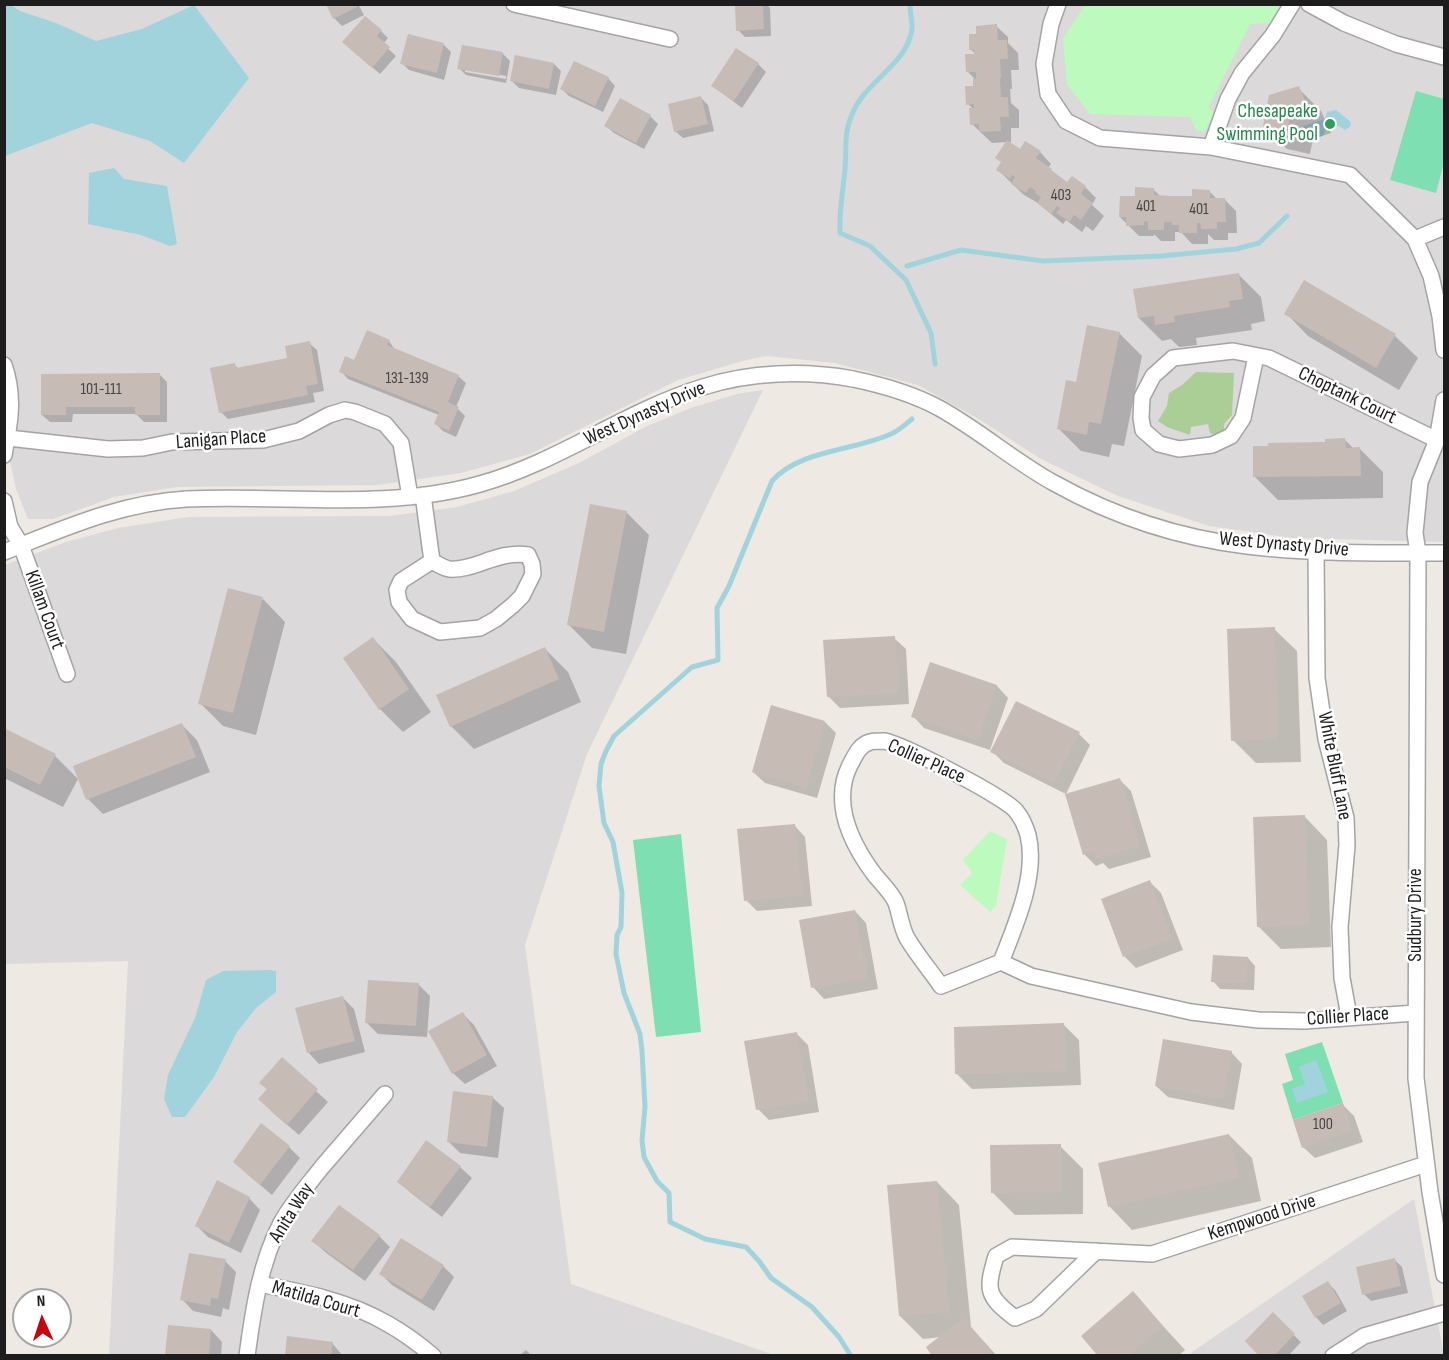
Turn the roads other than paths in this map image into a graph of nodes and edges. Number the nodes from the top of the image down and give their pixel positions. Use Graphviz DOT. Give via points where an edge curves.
graph roads {
  1 [pos="514,4"];
  2 [pos="1058,4"];
  3 [pos="1292,4"];
  4 [pos="1309,4"];
  5 [pos="670,39"];
  6 [pos="1444,57"];
  7 [pos="1211,147"];
  8 [pos="1444,227"];
  9 [pos="1415,239"];
  10 [pos="1444,350"];
  11 [pos="1256,356"];
  12 [pos="4,365"];
  13 [pos="1444,400"];
  14 [pos="8,438"];
  15 [pos="1437,440"];
  16 [pos="4,455"];
  17 [pos="416,496"];
  18 [pos="4,501"];
  19 [pos="21,545"];
  20 [pos="1316,550"];
  21 [pos="4,552"];
  22 [pos="1418,553"];
  23 [pos="1444,553"];
  24 [pos="432,561"];
  25 [pos="67,674"];
  26 [pos="1001,962"];
  27 [pos="1415,1013"];
  28 [pos="1349,1017"];
  29 [pos="385,1094"];
  30 [pos="1426,1164"];
  31 [pos="1096,1251"];
  32 [pos="1444,1275"];
  33 [pos="260,1284"];
  34 [pos="1444,1313"];
  35 [pos="247,1356"];
  36 [pos="434,1356"];
  37 [pos="1333,1356"];
  1 -- 5 [label="street"];
  2 -- 7 [label="street" via="1044,64 1048,94 1066,121 1100,138"];
  3 -- 7 [label="street" via="1242,73"];
  4 -- 6 [label="street" via="1396,45"];
  7 -- 9 [label="street" via="1350,176"];
  8 -- 9 [label="street"];
  9 -- 10 [label="street" via="1431,276"];
  11 -- 11 [label="street, Choptank Court" via="1233,351 1173,358 1153,376 1142,397 1143,430 1159,444 1179,449 1212,445 1231,436 1243,418"];
  11 -- 15 [label="street, Choptank Court" via="1269,358"];
  12 -- 14 [label="street" via="12,396"];
  13 -- 15 [label="street, Sudbury Drive"];
  14 -- 16 [label="street"];
  14 -- 17 [label="street, Lanigan Place" via="108,448 263,440 299,431 345,410 385,424 401,443"];
  15 -- 22 [label="street, Sudbury Drive" via="1420,482 1415,533"];
  17 -- 19 [label="street, West Dynasty Drive" via="154,502 100,514"];
  17 -- 20 [label="street, West Dynasty Drive" via="453,491 508,475 699,388 744,378 807,374 879,385 938,408 1053,483 1114,512 1179,534 1247,546"];
  17 -- 24 [label="street, Lanigan Place"];
  18 -- 19 [label="street, Killam Court" via="10,527"];
  19 -- 21 [label="street, West Dynasty Drive"];
  19 -- 25 [label="street, Killam Court"];
  20 -- 22 [label="street, West Dynasty Drive"];
  20 -- 28 [label="street, White Bluff Lane" via="1317,678 1326,739 1346,818 1340,927 1342,978"];
  22 -- 23 [label="street, West Dynasty Drive"];
  22 -- 27 [label="street, Sudbury Drive"];
  24 -- 24 [label="street" via="401,581 397,590 399,602 412,619 440,632 480,628 496,620 522,596 533,574 528,555 516,553 448,569"];
  26 -- 26 [label="street, Collier Place" via="1030,869 1028,833 1015,810 972,782 919,756 885,741 870,742 858,750 847,771 842,791 844,817 867,864 896,902 907,937 941,986"];
  26 -- 28 [label="street, Collier Place" via="1031,976 1191,1012 1258,1020"];
  27 -- 28 [label="street, Collier Place"];
  27 -- 30 [label="street, Sudbury Drive" via="1416,1078"];
  29 -- 33 [label="street, Anita Way" via="293,1205 271,1245"];
  30 -- 31 [label="street, Kempwood Drive" via="1152,1254"];
  30 -- 32 [label="street, Sudbury Drive"];
  31 -- 31 [label="street, Kempwood Drive" via="1012,1247 996,1256 988,1282 996,1304 1015,1318 1036,1309"];
  33 -- 35 [label="street, Anita Way"];
  33 -- 36 [label="street, Matilda Court" via="303,1292 363,1312 387,1323"];
  34 -- 37 [label="street" via="1364,1336"];
}
